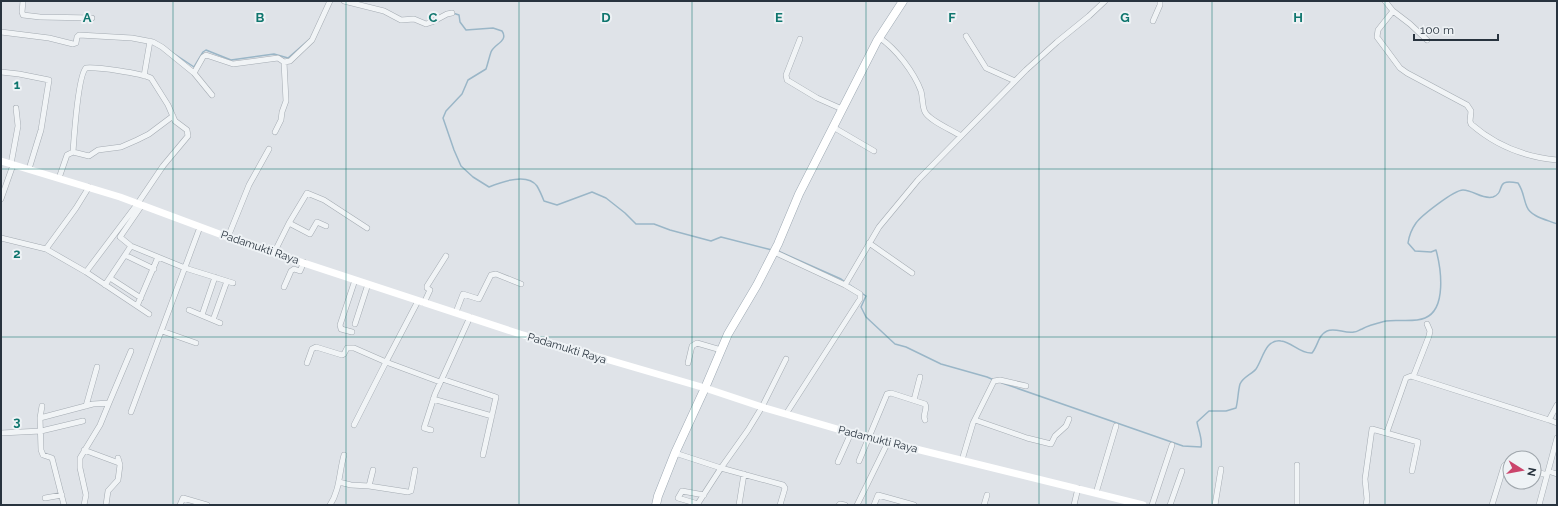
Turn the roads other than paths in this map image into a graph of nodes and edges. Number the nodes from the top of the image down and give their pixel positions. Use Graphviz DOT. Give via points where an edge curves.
graph roads {
  1 [pos="23,1"];
  2 [pos="330,1"];
  3 [pos="344,1"];
  4 [pos="903,1"];
  5 [pos="1105,1"];
  6 [pos="1160,1"];
  7 [pos="1385,1"];
  8 [pos="1393,11"];
  9 [pos="452,13"];
  10 [pos="92,18"];
  11 [pos="1153,20"];
  12 [pos="1,32"];
  13 [pos="966,36"];
  14 [pos="880,38"];
  15 [pos="800,39"];
  16 [pos="1427,40"];
  17 [pos="150,41"];
  18 [pos="284,62"];
  19 [pos="1,72"];
  20 [pos="194,73"];
  21 [pos="144,76"];
  22 [pos="1015,81"];
  23 [pos="212,95"];
  24 [pos="16,108"];
  25 [pos="842,109"];
  26 [pos="173,116"];
  27 [pos="833,127"];
  28 [pos="275,132"];
  29 [pos="961,136"];
  30 [pos="269,149"];
  31 [pos="874,151"];
  32 [pos="73,152"];
  33 [pos="1557,160"];
  34 [pos="1,161"];
  35 [pos="12,164"];
  36 [pos="29,169"];
  37 [pos="59,178"];
  38 [pos="89,187"];
  39 [pos="1,199"];
  40 [pos="140,204"];
  41 [pos="289,223"];
  42 [pos="326,226"];
  43 [pos="200,227"];
  44 [pos="367,228"];
  45 [pos="228,237"];
  46 [pos="1,238"];
  47 [pos="869,243"];
  48 [pos="131,246"];
  49 [pos="46,249"];
  50 [pos="774,252"];
  51 [pos="274,253"];
  52 [pos="125,255"];
  53 [pos="446,256"];
  54 [pos="158,257"];
  55 [pos="304,262"];
  56 [pos="185,268"];
  57 [pos="154,269"];
  58 [pos="86,272"];
  59 [pos="912,273"];
  60 [pos="110,278"];
  61 [pos="214,278"];
  62 [pos="355,280"];
  63 [pos="227,282"];
  64 [pos="233,283"];
  65 [pos="368,284"];
  66 [pos="522,284"];
  67 [pos="105,285"];
  68 [pos="845,285"];
  69 [pos="284,287"];
  70 [pos="141,298"];
  71 [pos="421,302"];
  72 [pos="137,306"];
  73 [pos="189,310"];
  74 [pos="456,312"];
  75 [pos="149,314"];
  76 [pos="202,314"];
  77 [pos="470,316"];
  78 [pos="213,320"];
  79 [pos="220,323"];
  80 [pos="355,324"];
  81 [pos="1427,324"];
  82 [pos="162,331"];
  83 [pos="352,332"];
  84 [pos="196,343"];
  85 [pos="721,350"];
  86 [pos="131,351"];
  87 [pos="786,359"];
  88 [pos="386,362"];
  89 [pos="307,363"];
  90 [pos="688,363"];
  91 [pos="97,367"];
  92 [pos="920,377"];
  93 [pos="1413,377"];
  94 [pos="441,380"];
  95 [pos="1026,386"];
  96 [pos="705,388"];
  97 [pos="433,399"];
  98 [pos="914,400"];
  99 [pos="109,403"];
  100 [pos="1557,404"];
  101 [pos="42,406"];
  102 [pos="86,406"];
  103 [pos="762,407"];
  104 [pos="131,412"];
  105 [pos="786,414"];
  106 [pos="492,416"];
  107 [pos="40,418"];
  108 [pos="1069,419"];
  109 [pos="925,420"];
  110 [pos="975,420"];
  111 [pos="1550,420"];
  112 [pos="83,421"];
  113 [pos="1557,423"];
  114 [pos="354,425"];
  115 [pos="1116,426"];
  116 [pos="431,430"];
  117 [pos="41,431"];
  118 [pos="1387,432"];
  119 [pos="1,433"];
  120 [pos="851,433"];
  121 [pos="870,437"];
  122 [pos="1557,438"];
  123 [pos="888,442"];
  124 [pos="1172,445"];
  125 [pos="84,450"];
  126 [pos="675,453"];
  127 [pos="344,455"];
  128 [pos="484,455"];
  129 [pos="962,460"];
  130 [pos="859,461"];
  131 [pos="838,462"];
  132 [pos="1297,465"];
  133 [pos="721,468"];
  134 [pos="1222,468"];
  135 [pos="373,470"];
  136 [pos="415,470"];
  137 [pos="1182,471"];
  138 [pos="1412,471"];
  139 [pos="1502,472"];
  140 [pos="1542,473"];
  141 [pos="1548,473"];
  142 [pos="744,474"];
  143 [pos="1557,474"];
  144 [pos="339,482"];
  145 [pos="368,486"];
  146 [pos="1078,488"];
  147 [pos="1096,493"];
  148 [pos="62,495"];
  149 [pos="704,495"];
  150 [pos="987,495"];
  151 [pos="45,498"];
  152 [pos="697,504"];
  153 [pos="64,505"];
  154 [pos="84,505"];
  155 [pos="106,505"];
  156 [pos="180,505"];
  157 [pos="207,505"];
  158 [pos="330,505"];
  159 [pos="656,505"];
  160 [pos="739,505"];
  161 [pos="780,505"];
  162 [pos="839,505"];
  163 [pos="845,505"];
  164 [pos="856,505"];
  165 [pos="874,505"];
  166 [pos="914,505"];
  167 [pos="984,505"];
  168 [pos="1074,505"];
  169 [pos="1143,505"];
  170 [pos="1152,505"];
  171 [pos="1170,505"];
  172 [pos="1215,505"];
  173 [pos="1297,505"];
  174 [pos="1366,505"];
  175 [pos="1492,505"];
  176 [pos="1539,505"];
  1 -- 10 [label="street" via="24,14 40,17"];
  2 -- 18 [label="street" via="312,40 290,61"];
  3 -- 9 [label="street" via="384,11 401,20 414,19 426,24"];
  4 -- 14 [label="main road"];
  5 -- 22 [label="street"];
  6 -- 11 [label="street"];
  7 -- 8 [label="street"];
  8 -- 16 [label="street"];
  8 -- 33 [label="street" via="1376,34 1400,68 1421,82 1468,105 1472,111 1471,124 1493,140 1520,153 1540,159"];
  12 -- 17 [label="street" via="73,44 80,36"];
  13 -- 22 [label="street" via="986,68"];
  14 -- 25 [label="main road"];
  14 -- 29 [label="street" via="894,48 915,79 921,91 926,113"];
  15 -- 25 [label="street" via="786,75 787,80 816,98"];
  17 -- 20 [label="street" via="162,47"];
  17 -- 21 [label="street"];
  18 -- 20 [label="street" via="274,58 233,64 206,55"];
  18 -- 28 [label="street" via="286,101"];
  19 -- 36 [label="street" via="49,80 41,130"];
  20 -- 23 [label="street"];
  21 -- 26 [label="street" via="153,80"];
  21 -- 32 [label="street" via="94,68 84,70 74,127"];
  22 -- 29 [label="street"];
  24 -- 35 [label="street" via="18,126"];
  25 -- 27 [label="main road"];
  26 -- 32 [label="street" via="149,134 120,147 98,150 89,156"];
  26 -- 40 [label="street" via="175,121 187,130 188,136 163,166"];
  27 -- 31 [label="street"];
  27 -- 50 [label="main road" via="799,194"];
  29 -- 47 [label="street" via="918,180"];
  30 -- 45 [label="street" via="249,185"];
  32 -- 37 [label="street" via="67,154"];
  34 -- 35 [label="street, Padamukti Raya"];
  35 -- 36 [label="street, Padamukti Raya"];
  35 -- 39 [label="street"];
  36 -- 37 [label="street, Padamukti Raya"];
  37 -- 38 [label="street, Padamukti Raya"];
  38 -- 40 [label="street, Padamukti Raya"];
  38 -- 49 [label="street"];
  40 -- 43 [label="street, Padamukti Raya"];
  40 -- 48 [label="street" via="120,237"];
  40 -- 58 [label="street"];
  41 -- 42 [label="street" via="310,234 317,222"];
  41 -- 44 [label="street" via="307,193 324,200"];
  41 -- 51 [label="street"];
  43 -- 45 [label="street, Padamukti Raya"];
  43 -- 56 [label="street"];
  45 -- 51 [label="street, Padamukti Raya"];
  46 -- 49 [label="street"];
  47 -- 59 [label="street"];
  47 -- 68 [label="street"];
  48 -- 52 [label="street"];
  48 -- 54 [label="street"];
  49 -- 58 [label="street"];
  50 -- 68 [label="street"];
  50 -- 85 [label="main road"];
  51 -- 55 [label="street, Padamukti Raya"];
  52 -- 57 [label="street"];
  52 -- 60 [label="street"];
  53 -- 71 [label="street" via="427,286 430,290"];
  54 -- 56 [label="street"];
  54 -- 57 [label="street"];
  55 -- 62 [label="street, Padamukti Raya"];
  55 -- 69 [label="street" via="300,271 291,271"];
  56 -- 61 [label="street"];
  56 -- 82 [label="street"];
  57 -- 70 [label="street"];
  58 -- 67 [label="street"];
  60 -- 67 [label="street"];
  60 -- 70 [label="street"];
  61 -- 63 [label="street"];
  61 -- 76 [label="street"];
  62 -- 65 [label="street, Padamukti Raya"];
  62 -- 83 [label="street" via="340,326 341,329"];
  63 -- 64 [label="street"];
  63 -- 78 [label="street"];
  65 -- 71 [label="street, Padamukti Raya"];
  65 -- 80 [label="street"];
  66 -- 74 [label="street" via="496,274 491,275 479,299 463,294"];
  67 -- 72 [label="street"];
  68 -- 105 [label="street" via="860,294 860,299"];
  70 -- 72 [label="street"];
  71 -- 74 [label="street, Padamukti Raya"];
  71 -- 88 [label="street"];
  72 -- 75 [label="street"];
  73 -- 76 [label="street"];
  74 -- 77 [label="street, Padamukti Raya"];
  76 -- 78 [label="street"];
  77 -- 94 [label="street"];
  77 -- 96 [label="street, Padamukti Raya" via="527,336"];
  78 -- 79 [label="street"];
  81 -- 93 [label="street" via="1429,336"];
  82 -- 84 [label="street"];
  82 -- 104 [label="street"];
  85 -- 90 [label="street" via="697,343 692,346"];
  85 -- 96 [label="main road"];
  86 -- 99 [label="street"];
  87 -- 103 [label="street"];
  88 -- 89 [label="street" via="354,348 347,348 342,355 316,347 312,349"];
  88 -- 94 [label="street"];
  88 -- 114 [label="street"];
  91 -- 102 [label="street"];
  92 -- 98 [label="street"];
  93 -- 111 [label="street"];
  93 -- 118 [label="street" via="1406,378"];
  94 -- 97 [label="street"];
  94 -- 106 [label="street" via="496,396"];
  95 -- 110 [label="street" via="994,381"];
  96 -- 103 [label="street, Padamukti Raya"];
  96 -- 126 [label="main road"];
  97 -- 106 [label="street"];
  97 -- 116 [label="street" via="424,428"];
  98 -- 109 [label="street" via="926,405"];
  98 -- 121 [label="street" via="892,393 887,394"];
  99 -- 102 [label="street"];
  99 -- 125 [label="street" via="100,425"];
  100 -- 111 [label="street"];
  101 -- 107 [label="street"];
  102 -- 107 [label="street"];
  103 -- 105 [label="street, Padamukti Raya"];
  103 -- 133 [label="street"];
  105 -- 120 [label="street, Padamukti Raya"];
  106 -- 128 [label="street"];
  107 -- 117 [label="street"];
  108 -- 110 [label="street" via="1050,444"];
  110 -- 129 [label="street"];
  111 -- 113 [label="street"];
  112 -- 117 [label="street"];
  115 -- 147 [label="street"];
  117 -- 119 [label="street"];
  117 -- 148 [label="street" via="42,453 52,458"];
  118 -- 138 [label="street" via="1418,442"];
  118 -- 174 [label="street" via="1372,430 1365,479"];
  120 -- 121 [label="street, Padamukti Raya"];
  120 -- 131 [label="street"];
  121 -- 123 [label="street, Padamukti Raya"];
  121 -- 130 [label="street"];
  122 -- 141 [label="street"];
  123 -- 129 [label="street, Padamukti Raya"];
  123 -- 164 [label="street"];
  124 -- 170 [label="street"];
  125 -- 154 [label="street" via="79,462 86,495"];
  125 -- 155 [label="street" via="118,461 118,480 108,491"];
  126 -- 133 [label="street"];
  126 -- 159 [label="main road"];
  127 -- 144 [label="street"];
  129 -- 146 [label="street, Padamukti Raya"];
  132 -- 173 [label="street"];
  133 -- 142 [label="street"];
  133 -- 149 [label="street"];
  134 -- 172 [label="street"];
  135 -- 145 [label="street"];
  136 -- 145 [label="street" via="411,491"];
  137 -- 171 [label="street"];
  139 -- 175 [label="street"];
  140 -- 141 [label="street"];
  141 -- 143 [label="street"];
  141 -- 176 [label="street"];
  142 -- 160 [label="street"];
  142 -- 161 [label="street" via="783,485"];
  144 -- 145 [label="street"];
  144 -- 158 [label="street"];
  146 -- 147 [label="street, Padamukti Raya"];
  146 -- 168 [label="street"];
  147 -- 169 [label="street, Padamukti Raya"];
  148 -- 151 [label="street"];
  148 -- 153 [label="street"];
  149 -- 152 [label="street"];
  149 -- 152 [label="street" via="682,491 678,498"];
  150 -- 167 [label="street"];
  156 -- 157 [label="street" via="183,498"];
  162 -- 163 [label="street"];
  165 -- 166 [label="street" via="878,495"];
}
